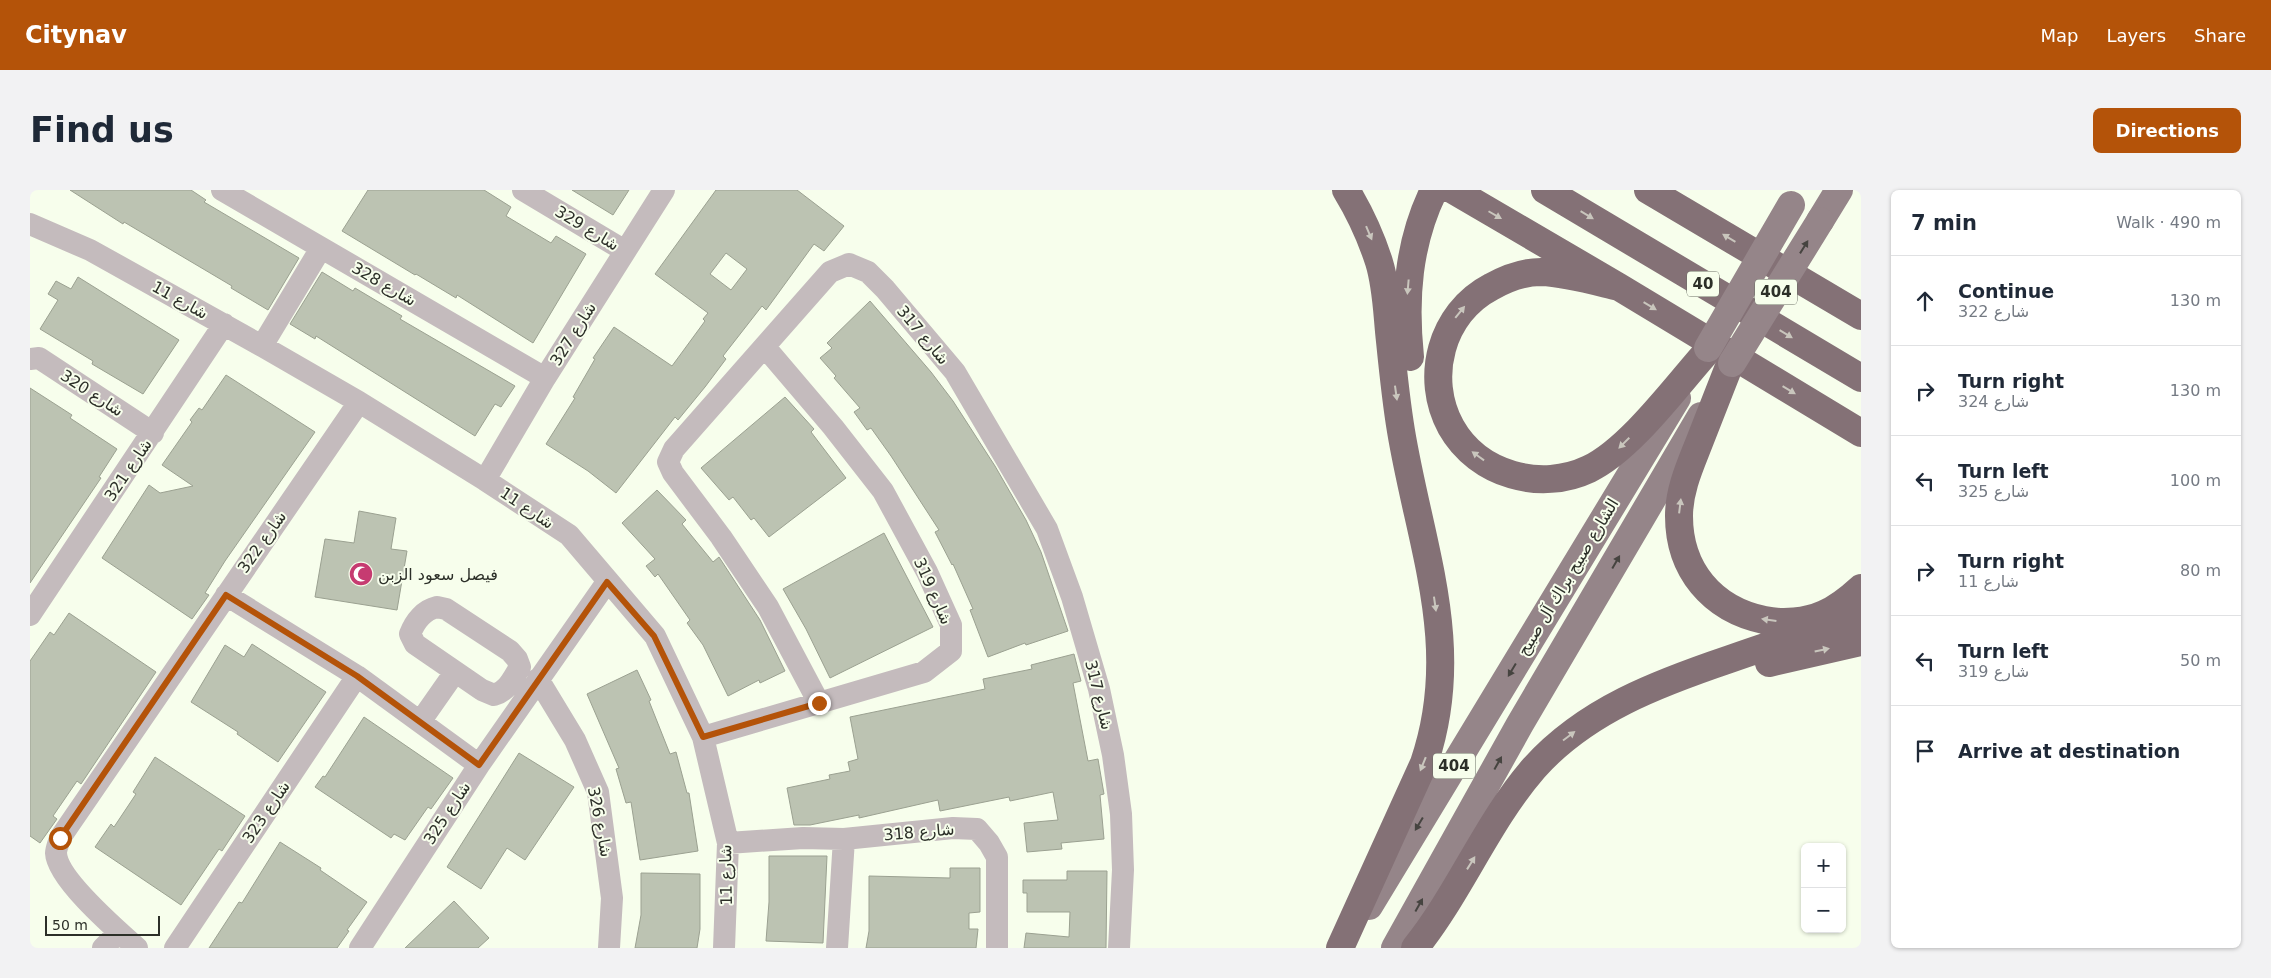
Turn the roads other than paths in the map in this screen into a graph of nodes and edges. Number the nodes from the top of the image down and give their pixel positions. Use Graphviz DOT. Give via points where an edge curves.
graph roads {
  1 [pos="222,190"];
  2 [pos="523,190"];
  3 [pos="664,190"];
  4 [pos="1346,190"];
  5 [pos="1434,190"];
  6 [pos="1453,190"];
  7 [pos="1545,190"];
  8 [pos="1648,190"];
  9 [pos="1839,190"];
  10 [pos="1795,197"];
  11 [pos="30,224"];
  12 [pos="30,238"];
  13 [pos="321,248"];
  14 [pos="90,250"];
  15 [pos="625,251"];
  16 [pos="1619,287"];
  17 [pos="1861,316"];
  18 [pos="224,324"];
  19 [pos="262,346"];
  20 [pos="765,346"];
  21 [pos="1706,352"];
  22 [pos="30,359"];
  23 [pos="1730,366"];
  24 [pos="545,378"];
  25 [pos="1861,378"];
  26 [pos="359,402"];
  27 [pos="1833,417"];
  28 [pos="153,432"];
  29 [pos="1861,433"];
  30 [pos="1861,450"];
  31 [pos="485,480"];
  32 [pos="1430,566"];
  33 [pos="607,582"];
  34 [pos="1861,588"];
  35 [pos="226,595"];
  36 [pos="1861,613"];
  37 [pos="30,615"];
  38 [pos="1861,642"];
  39 [pos="455,672"];
  40 [pos="357,676"];
  41 [pos="538,679"];
  42 [pos="1622,701"];
  43 [pos="819,703"];
  44 [pos="420,722"];
  45 [pos="703,737"];
  46 [pos="479,765"];
  47 [pos="844,839"];
  48 [pos="728,844"];
  49 [pos="119,932"];
  50 [pos="369,944"];
  51 [pos="103,948"];
  52 [pos="137,948"];
  53 [pos="175,948"];
  54 [pos="609,948"];
  55 [pos="724,948"];
  56 [pos="837,948"];
  57 [pos="997,948"];
  58 [pos="1119,948"];
  59 [pos="1342,948"];
  60 [pos="1395,948"];
  61 [pos="1415,948"];
  1 -- 13 [label="street, شارع 328"];
  2 -- 15 [label="street, شارع 329"];
  3 -- 15 [label="street, شارع 327"];
  4 -- 32 [label="highway, one-way" via="1370,237 1386,292 1402,433"];
  5 -- 32 [label="highway, one-way" via="1416,231 1407,299"];
  6 -- 16 [label="highway, one-way"];
  7 -- 25 [label="highway, 40, one-way"];
  17 -- 8 [label="highway, one-way"];
  23 -- 9 [label="main road, الشارع صبيح براك آل صبيح / 404, one-way, bridge"];
  10 -- 21 [label="main road, الشارع صبيح براك آل صبيح / 404, bridge"];
  11 -- 14 [label="street, شارع 11"];
  12 -- 14 [label="street, شارع 11"];
  13 -- 19 [label="street"];
  13 -- 24 [label="street, شارع 328"];
  14 -- 18 [label="street, شارع 11"];
  15 -- 24 [label="street, شارع 327"];
  21 -- 16 [label="highway, one-way" via="1614,454 1590,469 1570,477 1530,480 1500,471 1474,454 1451,427 1441,404 1438,377 1444,340 1464,306 1481,292 1508,278 1540,272"];
  16 -- 27 [label="highway, one-way"];
  18 -- 19 [label="street, شارع 11"];
  18 -- 28 [label="street, شارع 321"];
  19 -- 26 [label="street, شارع 11"];
  20 -- 43 [label="street, شارع 317" via="674,449 668,462 768,607"];
  20 -- 43 [label="street, شارع 319" via="883,491 927,572 951,625 951,651 924,672"];
  20 -- 58 [label="street, شارع 317" via="830,272 849,264 868,272 885,289 955,372 983,418 1047,529 1072,597 1099,689 1121,814"];
  21 -- 59 [label="main road, الشارع صبيح براك آل صبيح / 404, one-way"];
  22 -- 28 [label="street, شارع 320" via="39,358"];
  34 -- 23 [label="highway, one-way" via="1844,604 1823,615 1785,622 1770,621 1742,614 1718,600 1706,591 1692,570 1680,534 1682,490"];
  60 -- 23 [label="main road, الشارع صبيح براك آل صبيح / 404, one-way" via="1520,724"];
  24 -- 31 [label="street, شارع 327"];
  26 -- 31 [label="street, شارع 11"];
  26 -- 35 [label="street, شارع 322"];
  27 -- 29 [label="highway"];
  27 -- 30 [label="highway"];
  28 -- 37 [label="street, شارع 321"];
  31 -- 33 [label="street, شارع 11" via="568,535"];
  32 -- 59 [label="highway, one-way" via="1441,654 1438,711 1433,736"];
  33 -- 41 [label="street, شارع 325"];
  33 -- 45 [label="street, شارع 11" via="654,636"];
  35 -- 40 [label="street"];
  35 -- 49 [label="street, شارع 322" via="60,838 56,853 64,873"];
  36 -- 42 [label="highway" via="1684,675"];
  42 -- 38 [label="highway, one-way"];
  39 -- 39 [label="street" via="494,695 506,689 520,666 510,651 446,609 430,609 410,634 415,644"];
  39 -- 44 [label="street"];
  40 -- 44 [label="street"];
  40 -- 53 [label="street, شارع 323"];
  41 -- 46 [label="street, شارع 325"];
  41 -- 54 [label="street, شارع 326" via="575,740 598,792 612,898"];
  61 -- 42 [label="highway, one-way" via="1534,768 1561,742"];
  43 -- 45 [label="street, شارع 319"];
  44 -- 46 [label="street"];
  45 -- 48 [label="street, شارع 11"];
  46 -- 50 [label="street, شارع 325"];
  47 -- 48 [label="street" via="803,838"];
  47 -- 56 [label="street"];
  47 -- 57 [label="street, شارع 318" via="953,828 977,829 997,857"];
  48 -- 55 [label="street, شارع 11"];
  49 -- 51 [label="street"];
  49 -- 52 [label="street, شارع 322"];
}
